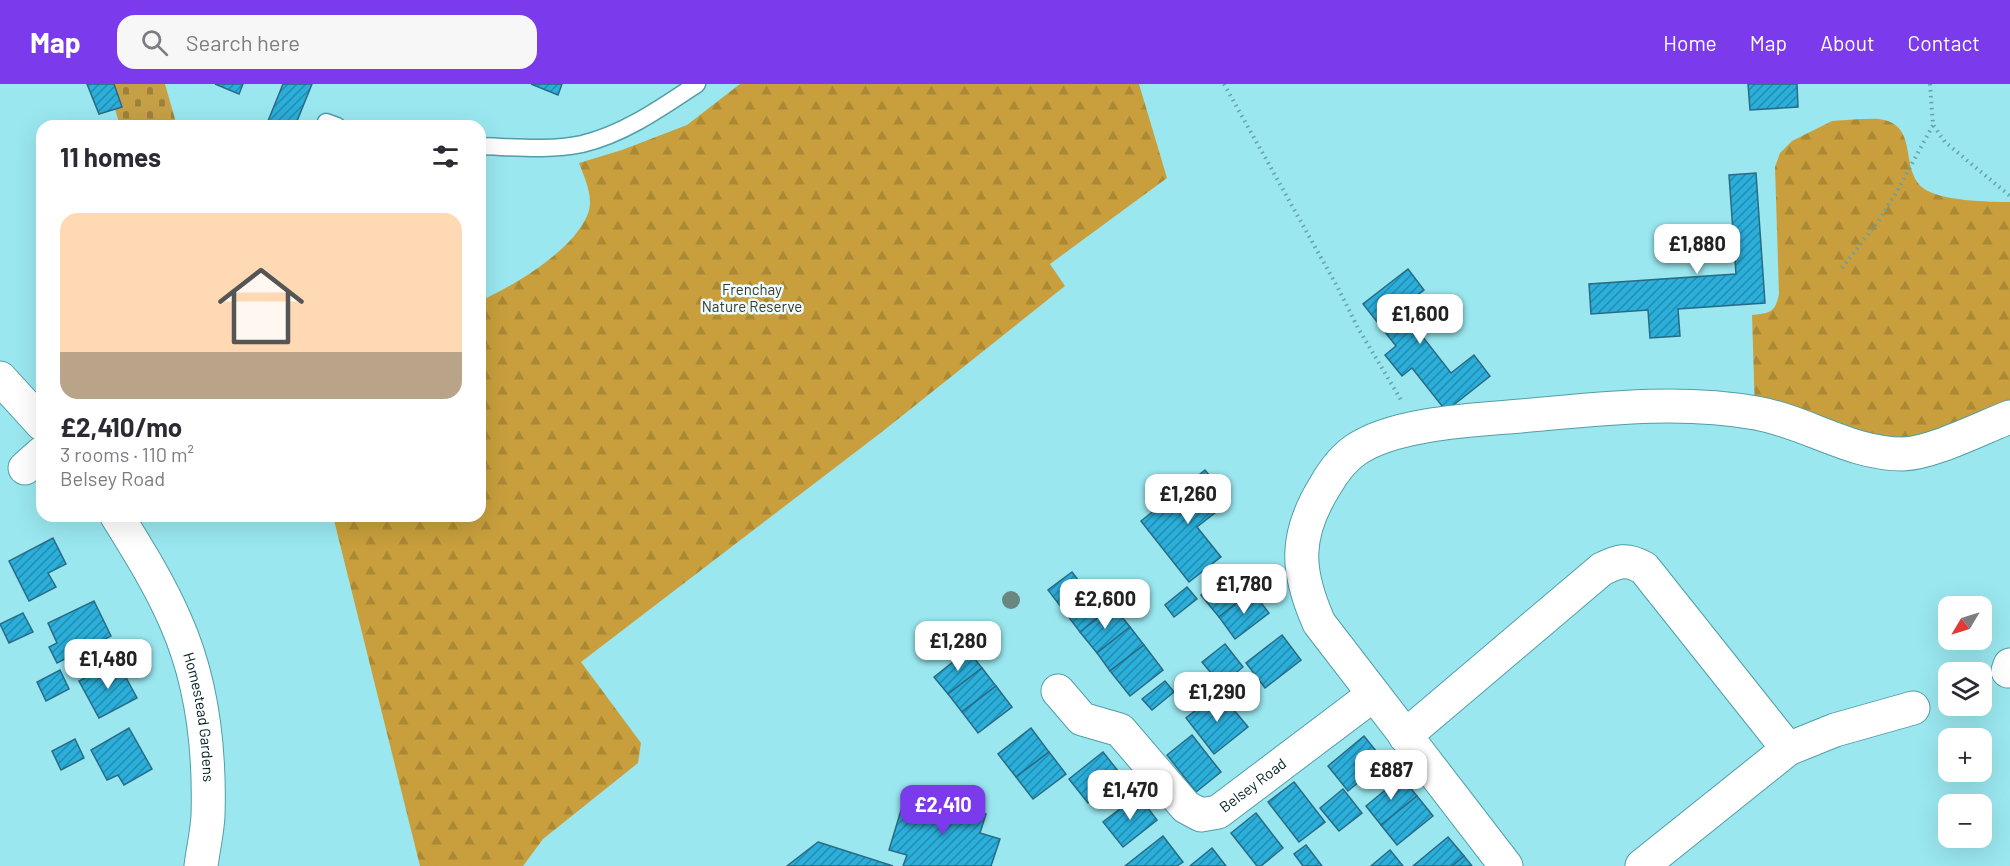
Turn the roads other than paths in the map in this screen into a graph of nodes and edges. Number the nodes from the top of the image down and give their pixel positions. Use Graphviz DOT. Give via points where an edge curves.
graph roads {
  1 [pos="697,84"];
  2 [pos="486,146"];
  3 [pos="0,378"];
  4 [pos="36,417"];
  5 [pos="2010,417"];
  6 [pos="121,522"];
  7 [pos="1369,690"];
  8 [pos="1058,691"];
  9 [pos="1913,708"];
  10 [pos="1405,736"];
  11 [pos="1788,748"];
  12 [pos="201,866"];
  13 [pos="1506,866"];
  14 [pos="1642,866"];
  1 -- 2 [label="lane" via="613,134 581,144"];
  3 -- 4 [label="street"];
  5 -- 7 [label="street" via="1925,450 1904,454 1857,448 1779,418 1708,407 1629,406 1484,419 1376,439 1344,459 1332,474 1306,523 1302,546 1307,595 1319,623"];
  6 -- 12 [label="street, Homestead Gardens" via="175,620 195,674 206,745 208,817"];
  7 -- 8 [label="street, Belsey Road" via="1218,812 1201,814 1186,807 1120,730 1082,719"];
  7 -- 10 [label="street"];
  9 -- 11 [label="street"];
  10 -- 11 [label="street" via="1602,569 1632,561 1644,568"];
  10 -- 13 [label="street"];
  11 -- 14 [label="street"];
}
